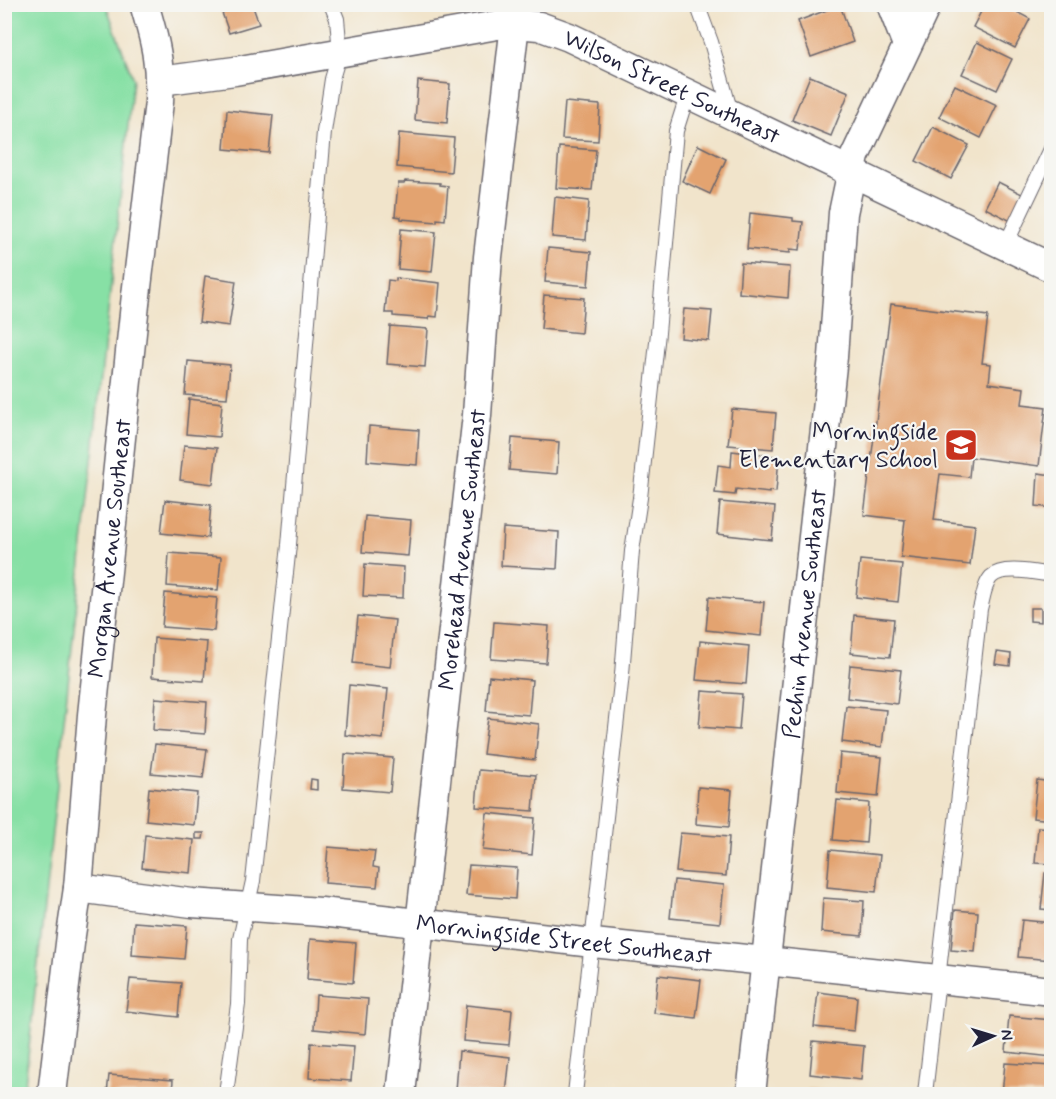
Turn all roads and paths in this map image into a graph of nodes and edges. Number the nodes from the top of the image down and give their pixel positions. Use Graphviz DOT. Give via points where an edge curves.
graph roads {
  1 [pos="144,4"];
  2 [pos="331,4"];
  3 [pos="697,4"];
  4 [pos="891,4"];
  5 [pos="927,4"];
  6 [pos="515,14"];
  7 [pos="907,45"];
  8 [pos="340,52"];
  9 [pos="160,81"];
  10 [pos="688,93"];
  11 [pos="731,114"];
  12 [pos="1052,147"];
  13 [pos="851,172"];
  14 [pos="1005,246"];
  15 [pos="1052,268"];
  16 [pos="1052,575"];
  17 [pos="78,888"];
  18 [pos="247,907"];
  19 [pos="420,924"];
  20 [pos="593,944"];
  21 [pos="765,960"];
  22 [pos="938,980"];
  23 [pos="1052,991"];
  24 [pos="52,1095"];
  25 [pos="226,1095"];
  26 [pos="401,1095"];
  27 [pos="575,1095"];
  28 [pos="751,1095"];
  29 [pos="925,1095"];
  1 -- 9 [label="street, Morgan Avenue Southeast" via="157,47"];
  2 -- 8 [label="lane" via="337,19"];
  3 -- 11 [label="lane"];
  4 -- 7 [label="street"];
  5 -- 7 [label="street, Pechin Avenue Southeast"];
  6 -- 8 [label="street, Wilson Street Southeast"];
  6 -- 10 [label="street, Wilson Street Southeast"];
  6 -- 19 [label="street, Morehead Avenue Southeast" via="488,257 477,415"];
  7 -- 13 [label="street, Pechin Avenue Southeast"];
  8 -- 9 [label="street, Wilson Street Southeast"];
  8 -- 18 [label="lane" via="324,132 289,545"];
  9 -- 17 [label="street, Morgan Avenue Southeast"];
  10 -- 11 [label="street, Wilson Street Southeast"];
  10 -- 20 [label="lane" via="676,131"];
  11 -- 13 [label="street, Wilson Street Southeast"];
  12 -- 14 [label="lane"];
  13 -- 14 [label="street, Wilson Street Southeast"];
  13 -- 21 [label="street, Pechin Avenue Southeast" via="843,213 833,357"];
  14 -- 15 [label="street, Wilson Street Southeast"];
  16 -- 22 [label="lane" via="1003,570 992,576 982,601"];
  17 -- 18 [label="street, Morningside Street Southeast"];
  17 -- 24 [label="street, Morgan Avenue Southeast"];
  18 -- 19 [label="street, Morningside Street Southeast"];
  18 -- 25 [label="lane" via="240,939 238,1004"];
  19 -- 20 [label="street, Morningside Street Southeast"];
  19 -- 26 [label="street, Morehead Avenue Southeast"];
  20 -- 21 [label="street, Morningside Street Southeast"];
  20 -- 27 [label="lane"];
  21 -- 22 [label="street, Morningside Street Southeast"];
  21 -- 28 [label="street, Pechin Avenue Southeast"];
  22 -- 23 [label="street, Morningside Street Southeast"];
  22 -- 29 [label="lane"];
}
